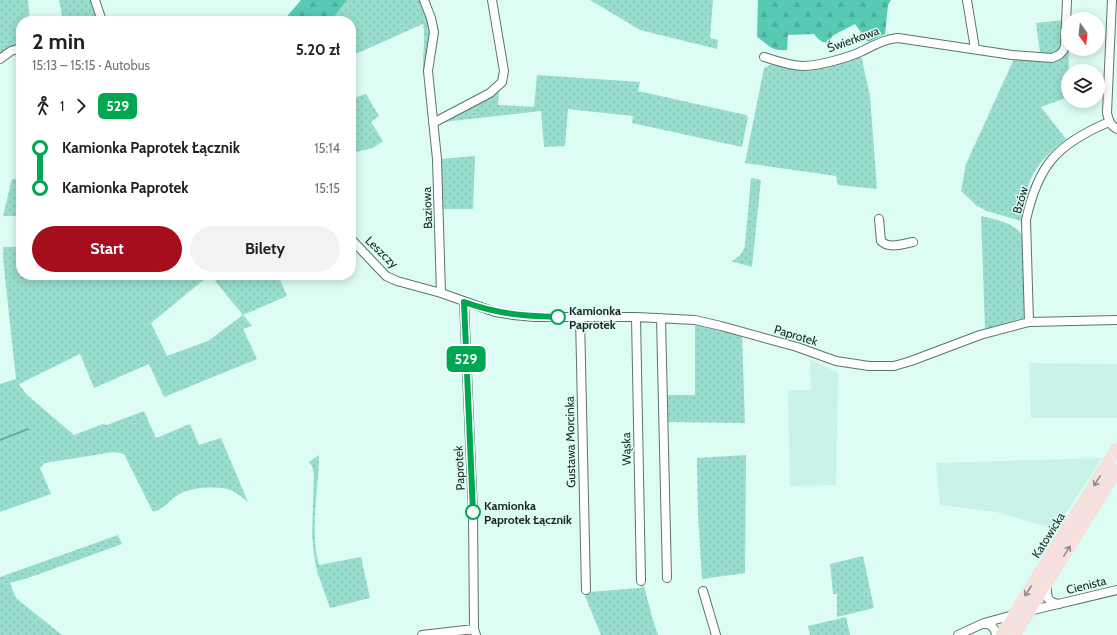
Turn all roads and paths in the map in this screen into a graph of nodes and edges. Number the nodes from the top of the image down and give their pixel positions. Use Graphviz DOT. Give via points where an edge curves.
graph roads {
  1 [pos="96,0"];
  2 [pos="424,0"];
  3 [pos="492,0"];
  4 [pos="967,0"];
  5 [pos="1067,0"];
  6 [pos="1112,0"];
  7 [pos="101,16"];
  8 [pos="975,49"];
  9 [pos="16,50"];
  10 [pos="764,57"];
  11 [pos="0,59"];
  12 [pos="1109,122"];
  13 [pos="433,123"];
  14 [pos="1117,129"];
  15 [pos="879,219"];
  16 [pos="913,242"];
  17 [pos="356,244"];
  18 [pos="397,281"];
  19 [pos="441,293"];
  20 [pos="464,302"];
  21 [pos="580,317"];
  22 [pos="636,317"];
  23 [pos="660,318"];
  24 [pos="1117,320"];
  25 [pos="1029,322"];
  26 [pos="1117,448"];
  27 [pos="1117,470"];
  28 [pos="667,578"];
  29 [pos="641,581"];
  30 [pos="1046,584"];
  31 [pos="586,590"];
  32 [pos="1117,590"];
  33 [pos="703,591"];
  34 [pos="1062,604"];
  35 [pos="1029,611"];
  36 [pos="1013,615"];
  37 [pos="984,623"];
  38 [pos="475,632"];
  39 [pos="422,635"];
  40 [pos="716,635"];
  41 [pos="958,635"];
  42 [pos="996,635"];
  43 [pos="1001,635"];
  44 [pos="1014,635"];
  1 -- 7 [label="street"];
  2 -- 13 [label="street, Baziowa" via="434,32 428,71"];
  3 -- 13 [label="street" via="504,71 502,82 490,93"];
  4 -- 8 [label="street"];
  5 -- 8 [label="street, Świerkowa" via="1065,46 1059,55 1052,58"];
  6 -- 12 [label="street" via="1107,113"];
  8 -- 10 [label="street, Świerkowa" via="898,38 885,40 859,52 814,65 788,64"];
  9 -- 11 [label="street"];
  12 -- 14 [label="street"];
  12 -- 25 [label="street, Bzów" via="1084,133 1060,149 1048,163 1038,182 1028,207 1026,220"];
  13 -- 19 [label="street, Baziowa" via="438,173"];
  15 -- 16 [label="street" via="881,241 885,245"];
  17 -- 18 [label="street, Leszczy" via="386,276"];
  18 -- 19 [label="street, Paprotek"];
  19 -- 20 [label="street, Paprotek"];
  20 -- 21 [label="street, Paprotek" via="513,315"];
  20 -- 38 [label="street, Paprotek"];
  21 -- 22 [label="street, Paprotek"];
  21 -- 31 [label="street, Gustawa Morcinka"];
  22 -- 23 [label="street, Paprotek"];
  22 -- 29 [label="street, Wąska"];
  23 -- 25 [label="street, Paprotek" via="695,320 836,361 869,366 894,366 980,335"];
  23 -- 28 [label="street"];
  24 -- 25 [label="street, Paprotek"];
  26 -- 36 [label="main road, Katowicka, one-way"];
  30 -- 27 [label="main road, Katowicka, one-way"];
  30 -- 34 [label="street" via="1048,599"];
  30 -- 35 [label="main road, Katowicka"];
  32 -- 34 [label="street, Cienista"];
  33 -- 40 [label="street"];
  34 -- 35 [label="street, Cienista"];
  35 -- 44 [label="main road, Katowicka"];
  36 -- 37 [label="street"];
  36 -- 43 [label="main road, Katowicka"];
  37 -- 41 [label="street"];
  37 -- 42 [label="street" via="991,625"];
  38 -- 39 [label="street, Paprotek"];
}
